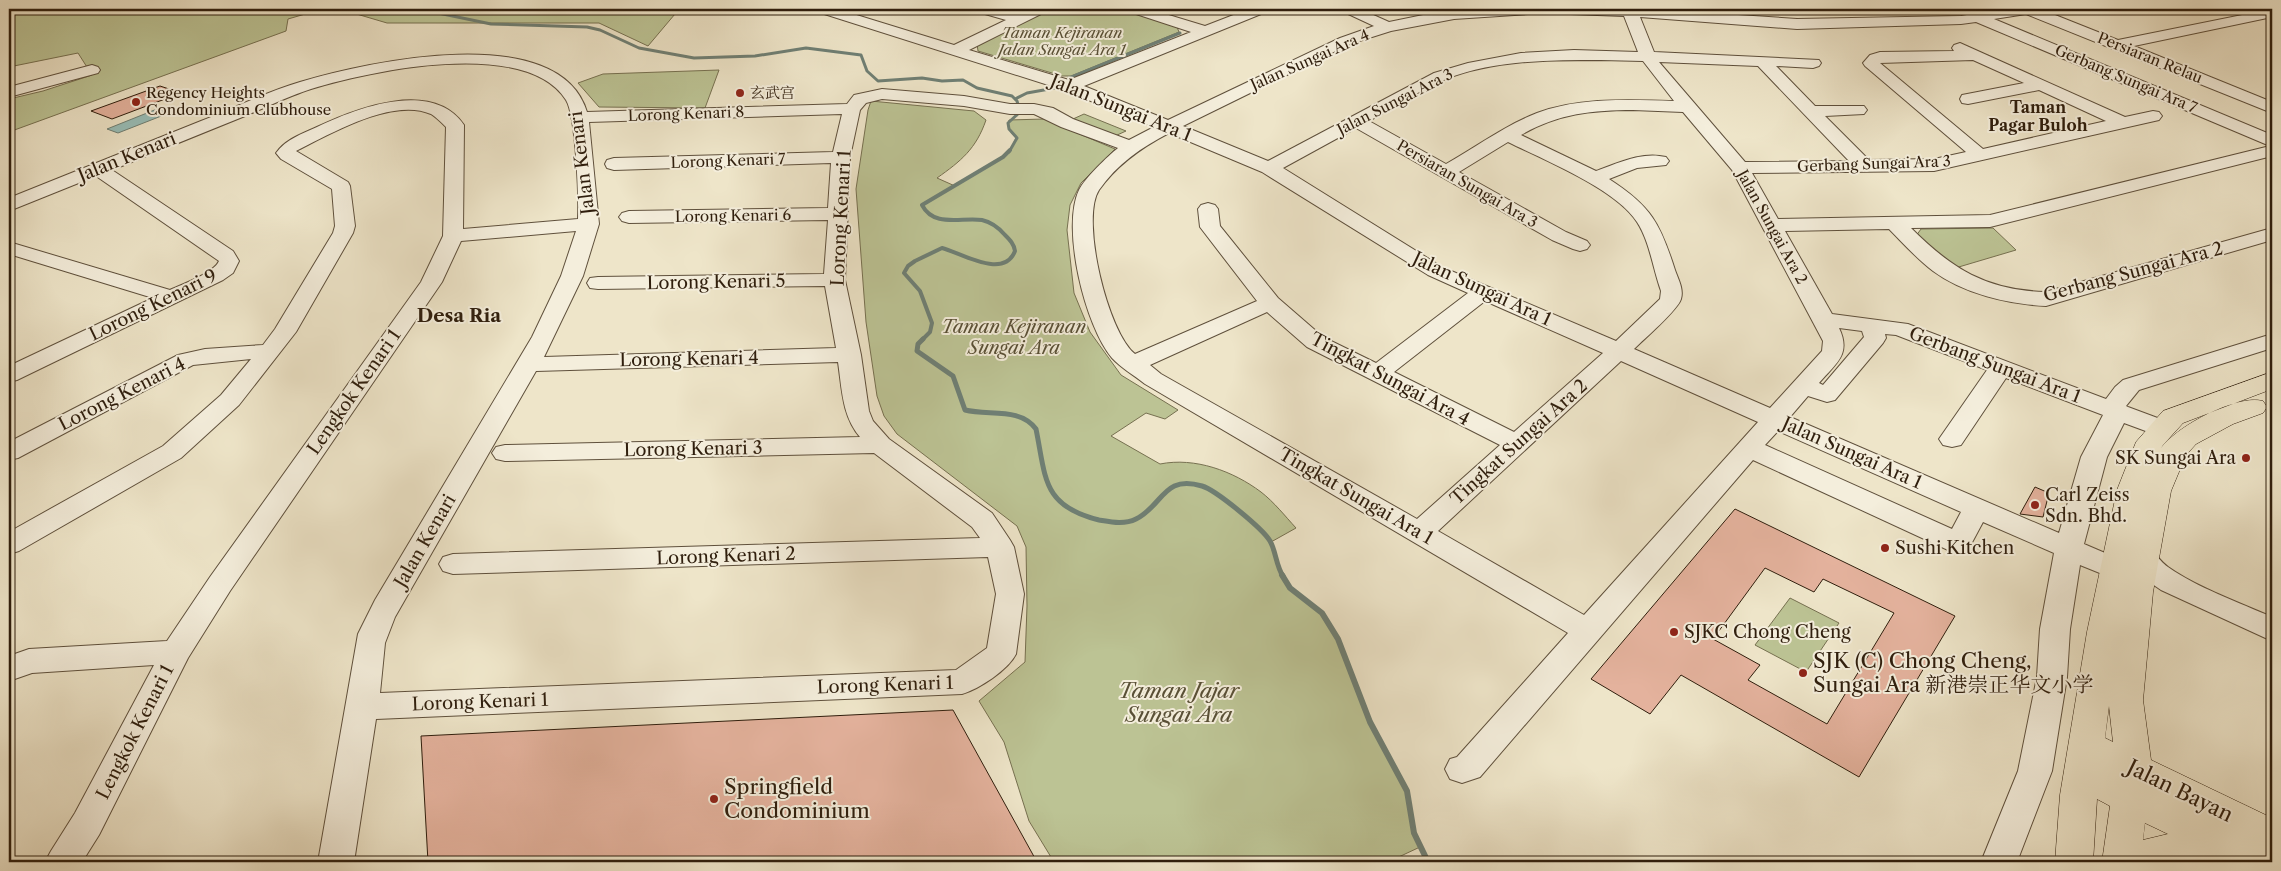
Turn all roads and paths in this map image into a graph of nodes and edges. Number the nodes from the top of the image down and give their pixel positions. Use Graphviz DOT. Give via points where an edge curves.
graph roads {
  1 [pos="823,9"];
  2 [pos="983,9"];
  3 [pos="1040,9"];
  4 [pos="1135,9"];
  5 [pos="1261,9"];
  6 [pos="1350,9"];
  7 [pos="1544,9"];
  8 [pos="1959,9"];
  9 [pos="2028,9"];
  10 [pos="2262,9"];
  11 [pos="1630,12"];
  12 [pos="2272,13"];
  13 [pos="1980,18"];
  14 [pos="1020,19"];
  15 [pos="1901,22"];
  16 [pos="1387,27"];
  17 [pos="2075,28"];
  18 [pos="1204,31"];
  19 [pos="2142,40"];
  20 [pos="2117,45"];
  21 [pos="956,50"];
  22 [pos="1976,55"];
  23 [pos="1648,57"];
  24 [pos="2157,61"];
  25 [pos="1763,62"];
  26 [pos="1812,63"];
  27 [pos="92,70"];
  28 [pos="2042,85"];
  29 [pos="1070,86"];
  30 [pos="9,92"];
  31 [pos="1968,99"];
  32 [pos="861,102"];
  33 [pos="1688,107"];
  34 [pos="2272,108"];
  35 [pos="1858,110"];
  36 [pos="1810,111"];
  37 [pos="579,116"];
  38 [pos="2153,116"];
  39 [pos="1356,121"];
  40 [pos="2124,123"];
  41 [pos="1167,126"];
  42 [pos="1509,136"];
  43 [pos="2272,141"];
  44 [pos="1130,146"];
  45 [pos="2272,151"];
  46 [pos="1980,155"];
  47 [pos="841,157"];
  48 [pos="1660,161"];
  49 [pos="614,164"];
  50 [pos="1864,166"];
  51 [pos="98,168"];
  52 [pos="1269,168"];
  53 [pos="1740,168"];
  54 [pos="1446,172"];
  55 [pos="1593,179"];
  56 [pos="9,205"];
  57 [pos="1208,208"];
  58 [pos="837,214"];
  59 [pos="629,217"];
  60 [pos="589,224"];
  61 [pos="1895,224"];
  62 [pos="1773,225"];
  63 [pos="2272,234"];
  64 [pos="453,236"];
  65 [pos="1580,246"];
  66 [pos="9,248"];
  67 [pos="834,280"];
  68 [pos="598,283"];
  69 [pos="1483,292"];
  70 [pos="172,297"];
  71 [pos="1270,303"];
  72 [pos="1824,320"];
  73 [pos="1872,324"];
  74 [pos="2272,341"];
  75 [pos="270,351"];
  76 [pos="1619,351"];
  77 [pos="849,355"];
  78 [pos="529,364"];
  79 [pos="1132,364"];
  80 [pos="15,367"];
  81 [pos="2001,367"];
  82 [pos="1377,374"];
  83 [pos="2272,380"];
  84 [pos="1805,386"];
  85 [pos="2272,400"];
  86 [pos="2115,410"];
  87 [pos="1775,419"];
  88 [pos="2162,429"];
  89 [pos="1952,439"];
  90 [pos="1517,444"];
  91 [pos="880,445"];
  92 [pos="1749,448"];
  93 [pos="9,452"];
  94 [pos="506,453"];
  95 [pos="1978,508"];
  96 [pos="1420,533"];
  97 [pos="9,544"];
  98 [pos="1000,547"];
  99 [pos="2069,548"];
  100 [pos="453,564"];
  101 [pos="2134,574"];
  102 [pos="2260,625"];
  103 [pos="1588,630"];
  104 [pos="176,652"];
  105 [pos="9,669"];
  106 [pos="362,707"];
  107 [pos="2085,761"];
  108 [pos="1462,769"];
  109 [pos="2133,784"];
  110 [pos="2272,836"];
  111 [pos="63,862"];
  112 [pos="336,862"];
  113 [pos="1999,862"];
  114 [pos="2074,862"];
  115 [pos="2121,862"];
  116 [pos="2134,862"];
  117 [pos="2248,862"];
  118 [pos="2263,862"];
  1 -- 21 [label="street, Jalan Sungai Ara 1"];
  2 -- 14 [label="street"];
  3 -- 14 [label="street"];
  4 -- 18 [label="street"];
  5 -- 18 [label="street"];
  6 -- 16 [label="street"];
  7 -- 11 [label="street, Jalan Sungai Ara 4"];
  7 -- 16 [label="street, Jalan Sungai Ara 4" via="1454,14"];
  8 -- 13 [label="street, Gerbang Sungai Ara 7"];
  9 -- 13 [label="street, Jalan Sungai Ara 4"];
  9 -- 17 [label="street, Persiaran Relau"];
  10 -- 12 [label="street"];
  11 -- 15 [label="street, Jalan Sungai Ara 4" via="1798,24"];
  11 -- 23 [label="street, Jalan Sungai Ara 2"];
  12 -- 19 [label="street"];
  13 -- 15 [label="street, Jalan Sungai Ara 4"];
  13 -- 43 [label="street, Gerbang Sungai Ara 7"];
  14 -- 21 [label="street"];
  15 -- 22 [label="street"];
  16 -- 41 [label="street, Jalan Sungai Ara 4" via="1345,41"];
  17 -- 19 [label="street"];
  17 -- 20 [label="street, Persiaran Relau"];
  18 -- 29 [label="street"];
  19 -- 20 [label="street"];
  19 -- 24 [label="street" via="2141,48"];
  20 -- 24 [label="street, Persiaran Relau"];
  21 -- 29 [label="street, Jalan Sungai Ara 1"];
  22 -- 28 [label="street"];
  22 -- 46 [label="street" via="1880,57 1871,64"];
  23 -- 25 [label="street, Jalan Sungai Ara 3"];
  23 -- 33 [label="street, Jalan Sungai Ara 2"];
  23 -- 39 [label="street, Jalan Sungai Ara 3" via="1548,55 1464,68 1440,76"];
  24 -- 34 [label="street, Persiaran Relau"];
  25 -- 26 [label="street, Jalan Sungai Ara 3"];
  25 -- 36 [label="street"];
  27 -- 30 [label="street"];
  28 -- 31 [label="street"];
  28 -- 40 [label="street"];
  29 -- 41 [label="street, Jalan Sungai Ara 1"];
  32 -- 37 [label="street, Lorong Kenari 8"];
  32 -- 44 [label="street, Lorong Kenari 8" via="882,94 1034,109"];
  32 -- 47 [label="street, Lorong Kenari 1"];
  33 -- 42 [label="street" via="1619,106 1559,112"];
  33 -- 53 [label="street, Jalan Sungai Ara 2"];
  35 -- 36 [label="street"];
  36 -- 50 [label="street"];
  37 -- 51 [label="street, Jalan Kenari" via="574,98 564,86 531,68 482,59 416,60 351,72 302,86"];
  37 -- 60 [label="street, Jalan Kenari"];
  38 -- 40 [label="street, Gerbang Sungai Ara 3"];
  39 -- 52 [label="street, Jalan Sungai Ara 3"];
  39 -- 54 [label="street, Persiaran Sungai Ara 3"];
  40 -- 46 [label="street, Gerbang Sungai Ara 3"];
  41 -- 44 [label="street, Tingkat Sungai Ara 1"];
  41 -- 52 [label="street, Jalan Sungai Ara 1"];
  42 -- 54 [label="street"];
  42 -- 55 [label="street, Tingkat Sungai Ara 2"];
  44 -- 79 [label="street, Tingkat Sungai Ara 1" via="1089,190 1082,215 1088,269 1097,306 1111,340"];
  45 -- 61 [label="street" via="1990,221"];
  46 -- 50 [label="street, Gerbang Sungai Ara 3" via="1934,165"];
  47 -- 49 [label="street, Lorong Kenari 7"];
  47 -- 58 [label="street, Lorong Kenari 1"];
  48 -- 55 [label="street" via="1634,163"];
  50 -- 53 [label="street, Gerbang Sungai Ara 3"];
  51 -- 56 [label="street, Jalan Kenari"];
  51 -- 70 [label="street, Lorong Kenari 9" via="226,255 229,262 226,269"];
  52 -- 69 [label="street, Jalan Sungai Ara 1" via="1425,265"];
  53 -- 62 [label="street, Jalan Sungai Ara 2"];
  54 -- 65 [label="street, Persiaran Sungai Ara 3"];
  55 -- 76 [label="street, Tingkat Sungai Ara 2" via="1618,192 1637,208 1646,222 1672,291 1670,301 1663,309"];
  57 -- 71 [label="street, Tingkat Sungai Ara 4" via="1210,227"];
  58 -- 59 [label="street, Lorong Kenari 6"];
  58 -- 67 [label="street, Lorong Kenari 1"];
  60 -- 64 [label="street"];
  60 -- 78 [label="street, Jalan Kenari" via="569,284"];
  61 -- 62 [label="street"];
  61 -- 63 [label="street, Gerbang Sungai Ara 2" via="1949,272 2027,299 2046,299"];
  62 -- 72 [label="street, Jalan Sungai Ara 2"];
  64 -- 75 [label="street, Lengkok Kenari 1" via="456,125 444,114 415,105 388,107 341,122 289,146 287,155 341,186 345,226 285,332"];
  64 -- 104 [label="street, Lengkok Kenari 1" via="431,282"];
  66 -- 70 [label="street"];
  67 -- 68 [label="street, Lorong Kenari 5"];
  67 -- 77 [label="street, Lorong Kenari 1"];
  69 -- 76 [label="street, Jalan Sungai Ara 1"];
  69 -- 82 [label="street"];
  70 -- 80 [label="street, Lorong Kenari 9"];
  71 -- 79 [label="street"];
  71 -- 82 [label="street, Tingkat Sungai Ara 4" via="1315,342"];
  72 -- 73 [label="street, Gerbang Sungai Ara 1"];
  72 -- 84 [label="street, Jalan Sungai Ara 2" via="1834,341 1833,352"];
  73 -- 81 [label="street, Gerbang Sungai Ara 1" via="1907,331"];
  73 -- 84 [label="street" via="1875,338 1828,395"];
  74 -- 86 [label="street" via="2131,385 2123,392"];
  75 -- 93 [label="street, Lorong Kenari 4" via="186,360"];
  75 -- 97 [label="street, Lengkok Kenari 1" via="230,400 172,452"];
  76 -- 87 [label="street, Jalan Sungai Ara 1"];
  76 -- 90 [label="street, Tingkat Sungai Ara 2"];
  77 -- 78 [label="street, Lorong Kenari 4"];
  77 -- 91 [label="street, Lorong Kenari 1" via="861,423"];
  78 -- 106 [label="street, Jalan Kenari" via="374,628"];
  79 -- 96 [label="street, Tingkat Sungai Ara 1"];
  81 -- 86 [label="street, Gerbang Sungai Ara 1"];
  81 -- 89 [label="street"];
  82 -- 90 [label="street, Tingkat Sungai Ara 4"];
  83 -- 88 [label="main road" via="2173,417"];
  84 -- 87 [label="street, Jalan Sungai Ara 2"];
  85 -- 101 [label="main road" via="2198,430 2173,452 2157,491"];
  86 -- 88 [label="street, Gerbang Sungai Ara 1"];
  86 -- 99 [label="street" via="2094,457"];
  87 -- 92 [label="street"];
  87 -- 95 [label="street, Jalan Sungai Ara 1"];
  88 -- 101 [label="main road" via="2150,442 2132,490"];
  90 -- 96 [label="street, Tingkat Sungai Ara 2"];
  91 -- 94 [label="street, Lorong Kenari 3"];
  91 -- 98 [label="street, Lorong Kenari 1" via="982,520"];
  92 -- 95 [label="street" via="1958,543"];
  92 -- 103 [label="street"];
  95 -- 99 [label="street, Jalan Sungai Ara 1"];
  96 -- 103 [label="street, Tingkat Sungai Ara 1"];
  98 -- 100 [label="street, Lorong Kenari 2"];
  98 -- 106 [label="street, Lorong Kenari 1" via="1010,594 1001,654 962,682"];
  99 -- 101 [label="street, Jalan Sungai Ara 1"];
  99 -- 113 [label="street" via="2055,629 2052,677 2035,771"];
  101 -- 102 [label="street" via="2150,588 2228,617"];
  101 -- 107 [label="main road" via="2103,632"];
  101 -- 109 [label="main road" via="2126,700"];
  103 -- 108 [label="street" via="1468,767"];
  104 -- 105 [label="street" via="29,661"];
  104 -- 111 [label="street, Lengkok Kenari 1" via="87,824"];
  106 -- 112 [label="street, Jalan Kenari"];
  107 -- 109 [label="main road, Jalan Bayan"];
  107 -- 114 [label="main road"];
  109 -- 110 [label="main road, Jalan Bayan"];
  109 -- 115 [label="main road"];
  109 -- 118 [label="main road, Jalan Bayan"];
  116 -- 117 [label="main road" via="2161,852 2179,850 2202,851"];
}
